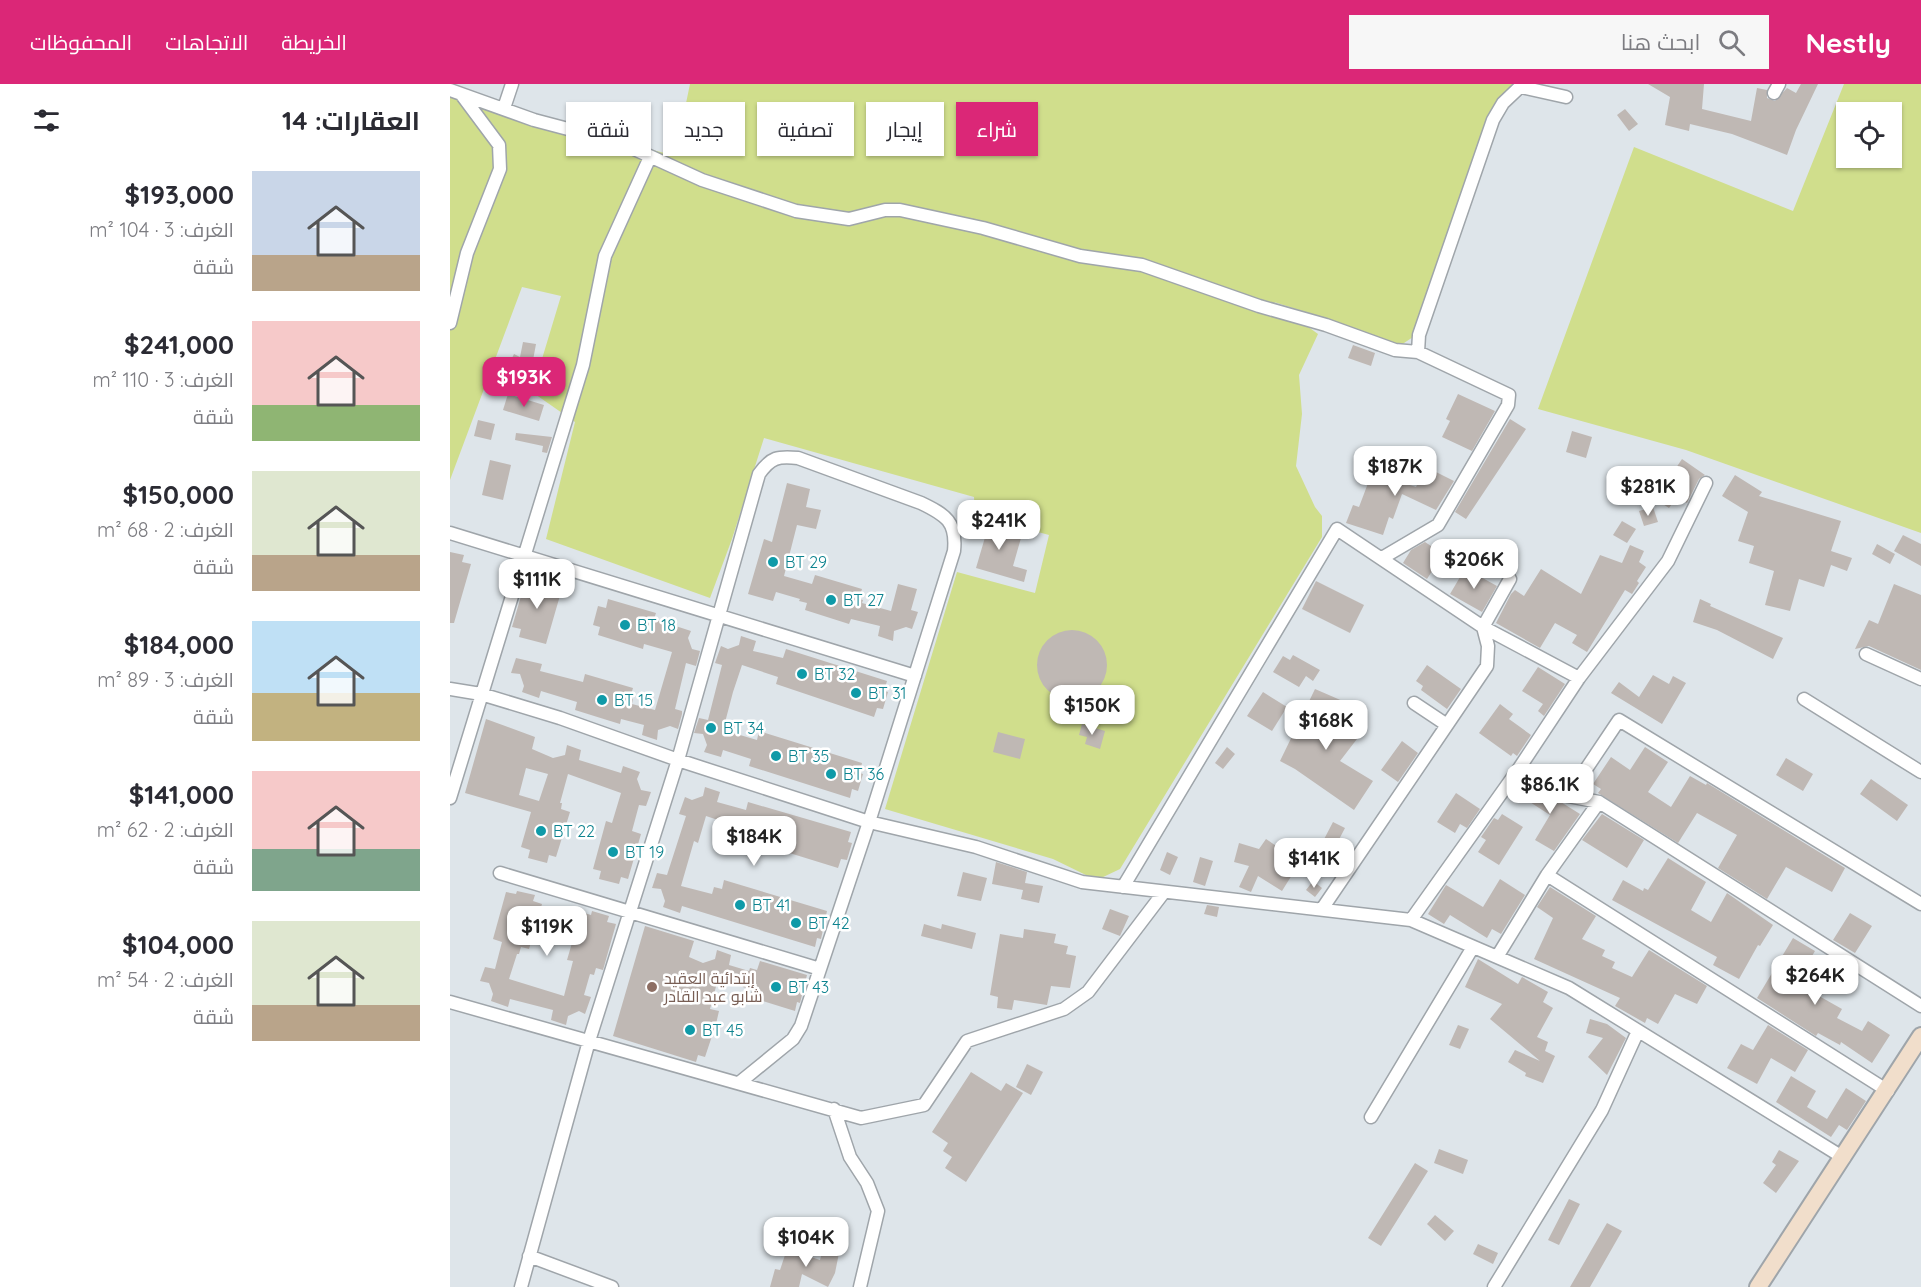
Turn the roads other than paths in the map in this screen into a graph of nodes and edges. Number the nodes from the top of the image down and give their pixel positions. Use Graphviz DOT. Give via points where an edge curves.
graph roads {
  1 [pos="512,84"];
  2 [pos="1522,85"];
  3 [pos="455,92"];
  4 [pos="1566,97"];
  5 [pos="504,108"];
  6 [pos="650,157"];
  7 [pos="450,323"];
  8 [pos="1418,352"];
  9 [pos="1706,483"];
  10 [pos="450,533"];
  11 [pos="526,556"];
  12 [pos="1382,558"];
  13 [pos="1510,579"];
  14 [pos="719,618"];
  15 [pos="1483,627"];
  16 [pos="1866,654"];
  17 [pos="915,676"];
  18 [pos="1579,678"];
  19 [pos="1921,679"];
  20 [pos="450,689"];
  21 [pos="482,694"];
  22 [pos="1803,699"];
  23 [pos="1414,703"];
  24 [pos="1447,725"];
  25 [pos="678,760"];
  26 [pos="1521,767"];
  27 [pos="1921,772"];
  28 [pos="1568,796"];
  29 [pos="450,798"];
  30 [pos="1599,802"];
  31 [pos="869,822"];
  32 [pos="500,873"];
  33 [pos="1547,875"];
  34 [pos="1123,887"];
  35 [pos="1164,892"];
  36 [pos="1921,904"];
  37 [pos="1322,909"];
  38 [pos="628,912"];
  39 [pos="1411,920"];
  40 [pos="1473,946"];
  41 [pos="1497,957"];
  42 [pos="820,969"];
  43 [pos="450,1002"];
  44 [pos="1921,1006"];
  45 [pos="1638,1031"];
  46 [pos="1921,1036"];
  47 [pos="589,1041"];
  48 [pos="739,1083"];
  49 [pos="1888,1091"];
  50 [pos="834,1109"];
  51 [pos="1371,1118"];
  52 [pos="1844,1158"];
  53 [pos="529,1256"];
  54 [pos="521,1287"];
  55 [pos="612,1287"];
  56 [pos="860,1287"];
  57 [pos="1494,1287"];
  58 [pos="1758,1287"];
  1 -- 5 [label="street"];
  2 -- 4 [label="street"];
  2 -- 8 [label="street" via="1503,103 1493,120 1419,335"];
  3 -- 5 [label="street"];
  3 -- 7 [label="street" via="499,144 502,157 467,253"];
  5 -- 6 [label="street" via="621,143"];
  6 -- 8 [label="street" via="702,180 796,211 849,219 900,210 982,228 1080,256 1142,265 1395,350"];
  6 -- 11 [label="street" via="605,256 583,365"];
  8 -- 12 [label="street" via="1509,395 1508,405 1438,525"];
  9 -- 18 [label="street" via="1668,561"];
  10 -- 11 [label="street"];
  11 -- 14 [label="street"];
  11 -- 21 [label="street"];
  12 -- 15 [label="street"];
  12 -- 34 [label="street" via="1337,530"];
  13 -- 15 [label="street"];
  14 -- 17 [label="street"];
  14 -- 17 [label="street" via="759,474 770,459 798,458 921,502 950,522 956,534 954,551"];
  14 -- 25 [label="street"];
  15 -- 18 [label="street"];
  15 -- 24 [label="street" via="1488,646 1487,666"];
  16 -- 19 [label="street"];
  17 -- 31 [label="street"];
  18 -- 26 [label="street"];
  20 -- 21 [label="street"];
  21 -- 25 [label="street"];
  21 -- 29 [label="street"];
  22 -- 27 [label="street"];
  23 -- 24 [label="street"];
  24 -- 37 [label="street"];
  25 -- 31 [label="street"];
  25 -- 38 [label="street"];
  26 -- 28 [label="street"];
  26 -- 39 [label="street"];
  28 -- 30 [label="street"];
  28 -- 36 [label="street" via="1619,720"];
  30 -- 33 [label="street"];
  30 -- 44 [label="street"];
  31 -- 34 [label="street" via="976,847 1082,882"];
  31 -- 42 [label="street"];
  32 -- 38 [label="street"];
  33 -- 41 [label="street"];
  33 -- 49 [label="street"];
  34 -- 35 [label="street"];
  35 -- 37 [label="street"];
  35 -- 50 [label="street" via="1088,992 1064,1009 967,1041 924,1105 861,1118"];
  37 -- 39 [label="street"];
  38 -- 42 [label="street"];
  38 -- 47 [label="street"];
  39 -- 40 [label="street"];
  40 -- 41 [label="street"];
  40 -- 51 [label="street"];
  41 -- 45 [label="street" via="1569,988"];
  42 -- 48 [label="street" via="793,1039"];
  43 -- 47 [label="street"];
  45 -- 52 [label="street"];
  45 -- 57 [label="street" via="1602,1110"];
  46 -- 49 [label="main road"];
  47 -- 48 [label="street"];
  47 -- 53 [label="street"];
  48 -- 50 [label="street"];
  49 -- 52 [label="main road"];
  50 -- 56 [label="street" via="850,1157 867,1183 878,1211"];
  52 -- 58 [label="main road"];
  53 -- 54 [label="street"];
  53 -- 55 [label="street"];
}
